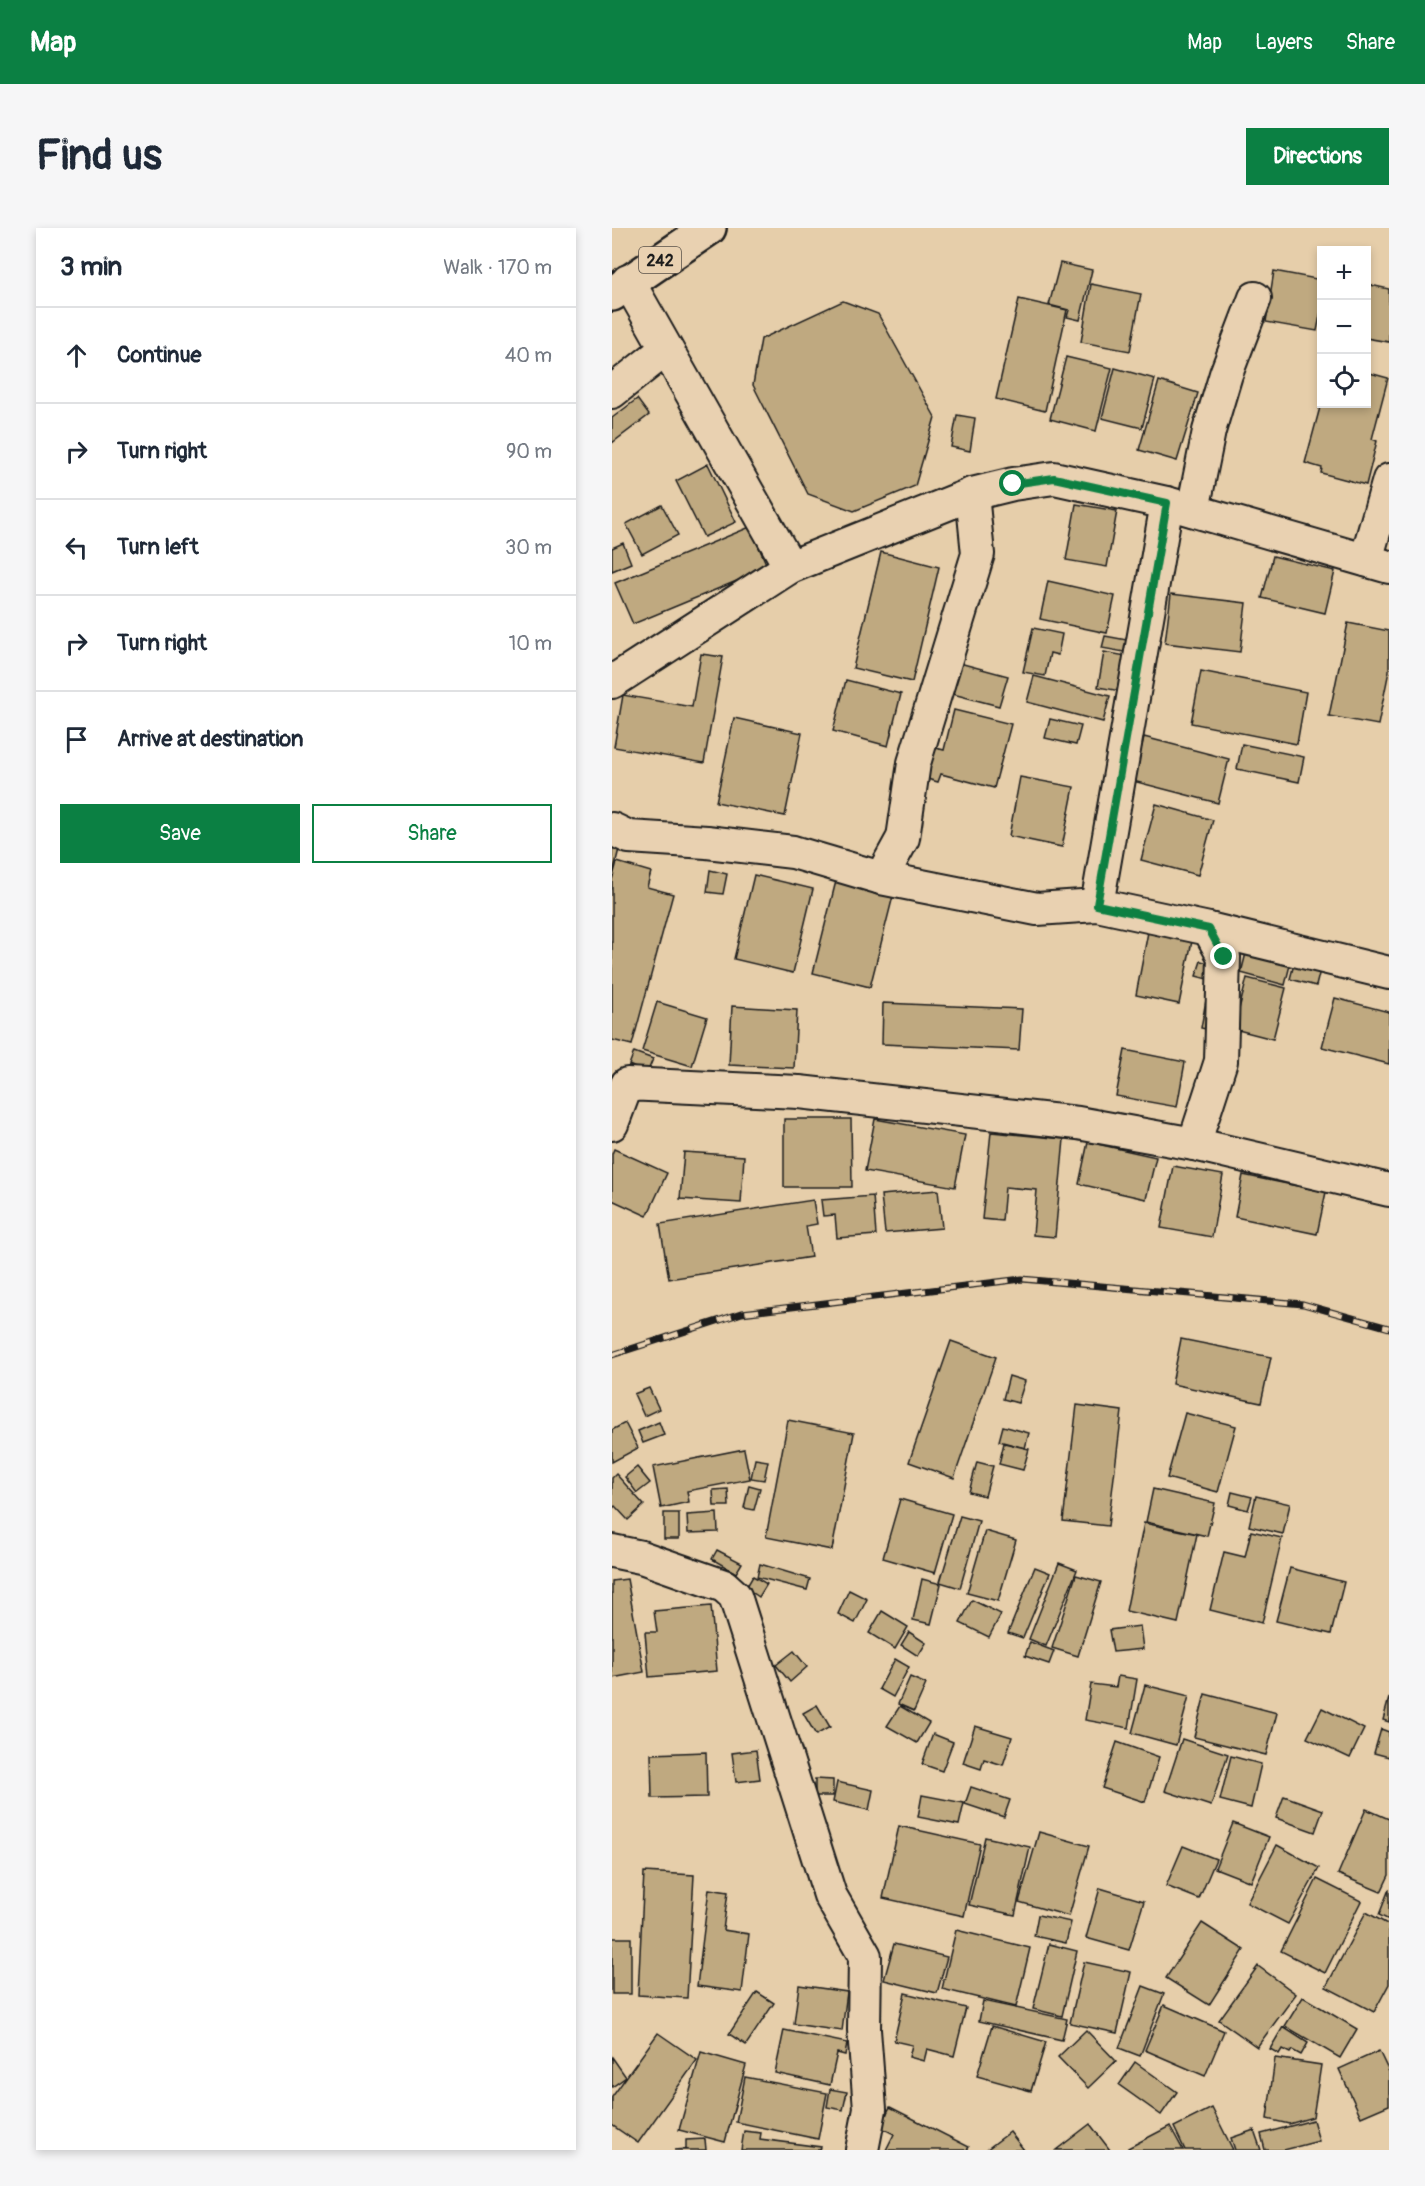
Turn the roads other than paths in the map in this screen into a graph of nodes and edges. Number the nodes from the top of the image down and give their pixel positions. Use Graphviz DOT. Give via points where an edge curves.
graph roads {
  1 [pos="709,228"];
  2 [pos="620,288"];
  3 [pos="1255,298"];
  4 [pos="666,349"];
  5 [pos="612,392"];
  6 [pos="1389,480"];
  7 [pos="972,494"];
  8 [pos="1180,506"];
  9 [pos="1377,563"];
  10 [pos="790,567"];
  11 [pos="612,682"];
  12 [pos="612,829"];
  13 [pos="881,878"];
  14 [pos="1097,905"];
  15 [pos="1209,929"];
  16 [pos="1389,973"];
  17 [pos="619,1082"];
  18 [pos="612,1124"];
  19 [pos="1194,1144"];
  20 [pos="1389,1190"];
  21 [pos="612,1551"];
  22 [pos="862,2150"];
  1 -- 2 [label="main road, 242"];
  2 -- 4 [label="street"];
  3 -- 8 [label="street"];
  4 -- 5 [label="street"];
  4 -- 10 [label="street"];
  6 -- 9 [label="street"];
  7 -- 8 [label="street" via="1054,478"];
  7 -- 10 [label="street"];
  7 -- 13 [label="street" via="978,554 914,763 903,838"];
  8 -- 9 [label="street"];
  8 -- 14 [label="street"];
  10 -- 11 [label="street"];
  12 -- 13 [label="street" via="629,837 793,852"];
  13 -- 14 [label="street" via="1037,909"];
  14 -- 15 [label="street"];
  15 -- 16 [label="street"];
  15 -- 19 [label="street" via="1224,957 1221,1060"];
  17 -- 18 [label="street"];
  17 -- 19 [label="street" via="799,1092 1078,1123"];
  19 -- 20 [label="street"];
  21 -- 22 [label="street" via="724,1586 735,1596 830,1895 865,1956 864,2030 870,2109"];
}
